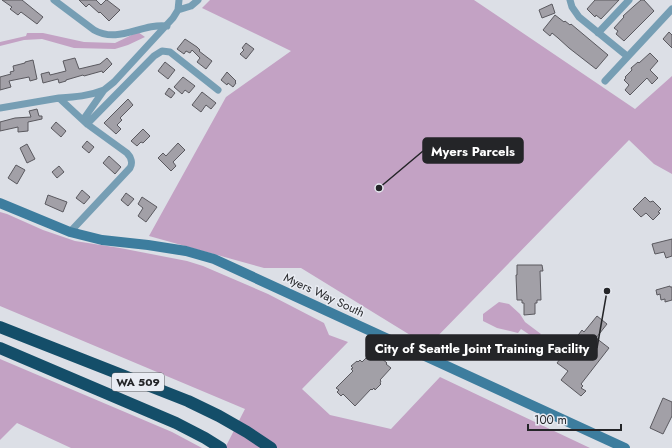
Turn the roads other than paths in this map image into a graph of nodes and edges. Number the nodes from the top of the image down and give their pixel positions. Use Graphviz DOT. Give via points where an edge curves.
graph roads {
  1 [pos="54,0"];
  2 [pos="179,0"];
  3 [pos="198,0"];
  4 [pos="629,0"];
  5 [pos="571,4"];
  6 [pos="672,9"];
  7 [pos="178,10"];
  8 [pos="167,26"];
  9 [pos="598,32"];
  10 [pos="627,56"];
  11 [pos="605,81"];
  12 [pos="104,90"];
  13 [pos="218,90"];
  14 [pos="59,98"];
  15 [pos="0,108"];
  16 [pos="85,122"];
  17 [pos="0,202"];
  18 [pos="70,232"];
  19 [pos="0,327"];
  20 [pos="0,348"];
  21 [pos="221,448"];
  22 [pos="271,448"];
  23 [pos="625,448"];
  1 -- 8 [label="street" via="94,30 104,34 118,35 149,27"];
  2 -- 7 [label="street"];
  3 -- 7 [label="street" via="191,6"];
  4 -- 9 [label="street"];
  5 -- 9 [label="street" via="579,17"];
  6 -- 10 [label="street"];
  7 -- 8 [label="street"];
  8 -- 12 [label="street"];
  9 -- 10 [label="street"];
  10 -- 11 [label="street"];
  12 -- 14 [label="street" via="78,97"];
  12 -- 16 [label="street"];
  13 -- 16 [label="street" via="170,52 162,51"];
  14 -- 15 [label="street"];
  14 -- 16 [label="street"];
  16 -- 18 [label="street" via="127,153 132,165"];
  17 -- 18 [label="main road, Myers Way South"];
  18 -- 23 [label="main road, Myers Way South" via="102,240 186,251 214,259"];
  19 -- 22 [label="highway, WA 509" via="188,401 219,416"];
  20 -- 21 [label="highway, WA 509" via="176,423"];
}
